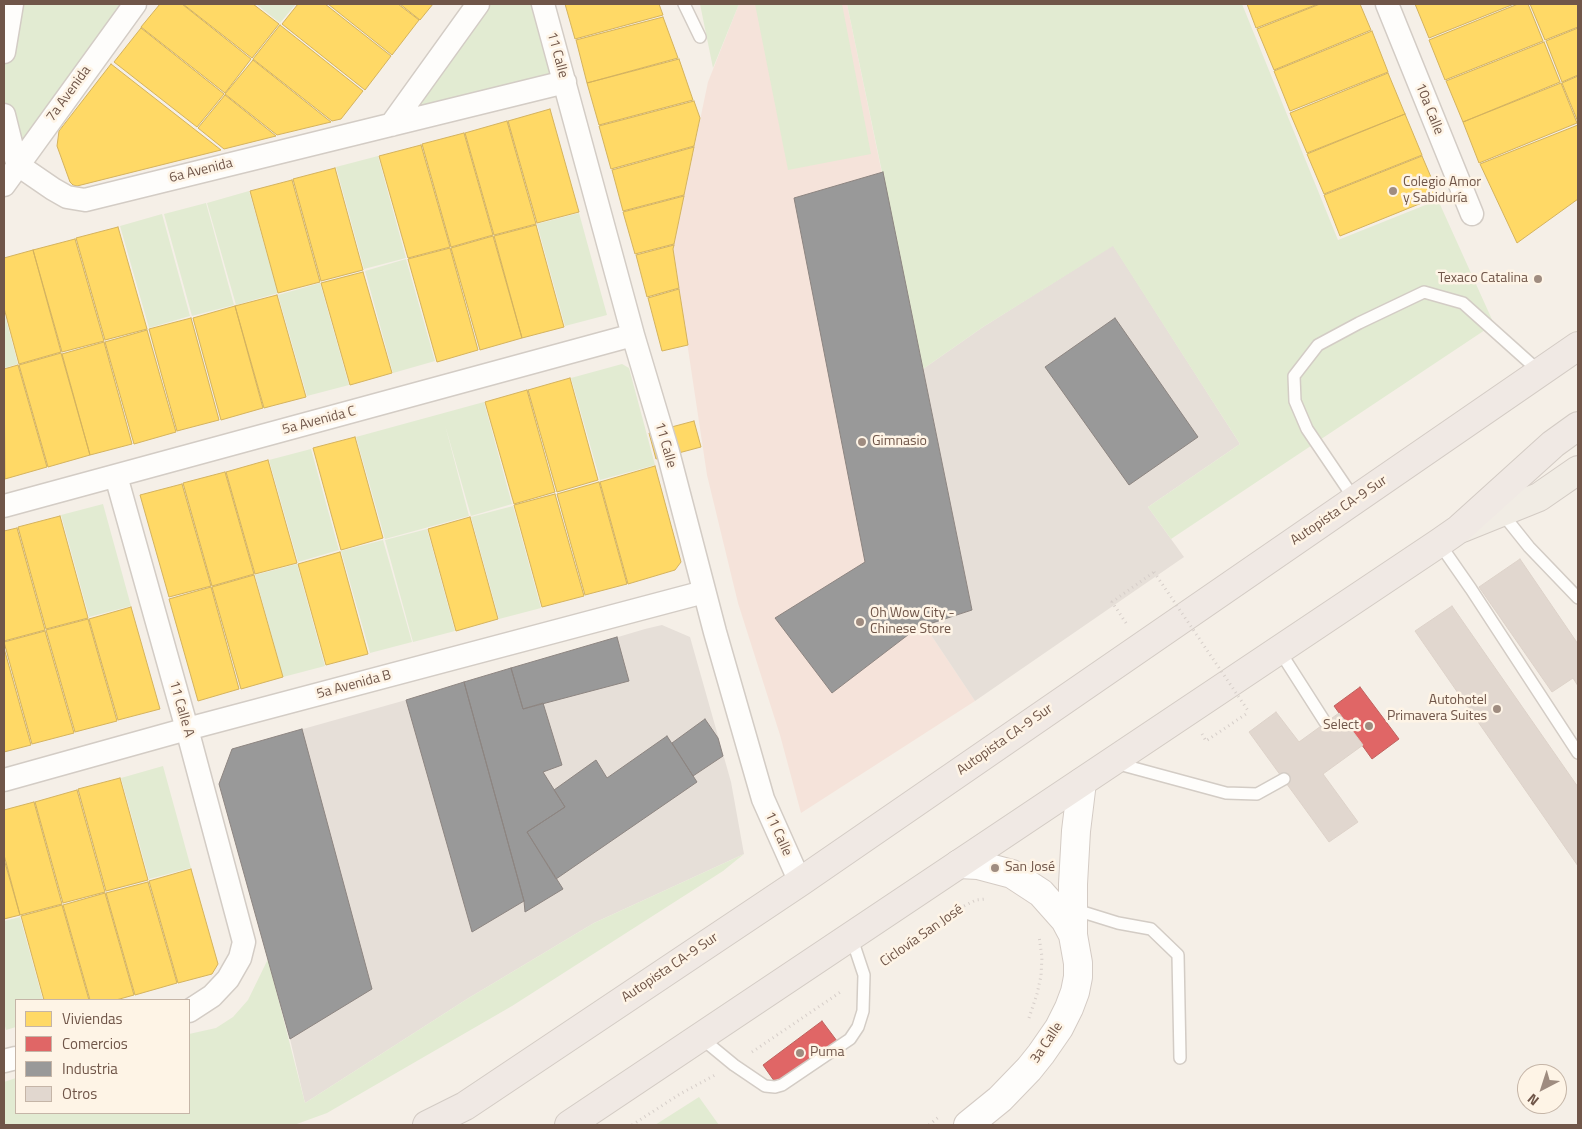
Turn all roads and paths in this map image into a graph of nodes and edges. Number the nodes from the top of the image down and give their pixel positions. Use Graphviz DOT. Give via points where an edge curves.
graph roads {
  1 [pos="12,4"];
  2 [pos="135,4"];
  3 [pos="478,4"];
  4 [pos="543,4"];
  5 [pos="684,4"];
  6 [pos="1387,4"];
  7 [pos="700,37"];
  8 [pos="4,52"];
  9 [pos="565,82"];
  10 [pos="4,115"];
  11 [pos="392,125"];
  12 [pos="11,151"];
  13 [pos="4,185"];
  14 [pos="1472,214"];
  15 [pos="633,335"];
  16 [pos="1578,346"];
  17 [pos="1540,372"];
  18 [pos="1578,426"];
  19 [pos="1578,470"];
  20 [pos="116,476"];
  21 [pos="1355,500"];
  22 [pos="4,506"];
  23 [pos="1502,512"];
  24 [pos="1449,536"];
  25 [pos="704,592"];
  26 [pos="1578,598"];
  27 [pos="1112,602"];
  28 [pos="1279,650"];
  29 [pos="1326,722"];
  30 [pos="187,729"];
  31 [pos="1206,741"];
  32 [pos="1578,753"];
  33 [pos="1111,762"];
  34 [pos="1284,779"];
  35 [pos="4,780"];
  36 [pos="1082,782"];
  37 [pos="959,864"];
  38 [pos="800,882"];
  39 [pos="989,899"];
  40 [pos="1073,909"];
  41 [pos="1037,930"];
  42 [pos="1073,935"];
  43 [pos="851,936"];
  44 [pos="864,975"];
  45 [pos="190,1010"];
  46 [pos="1028,1019"];
  47 [pos="700,1037"];
  48 [pos="1180,1058"];
  49 [pos="734,1065"];
  50 [pos="943,1114"];
  51 [pos="427,1125"];
  52 [pos="569,1125"];
  53 [pos="632,1125"];
  54 [pos="929,1125"];
  55 [pos="968,1125"];
  1 -- 8 [label="street"];
  2 -- 12 [label="street, 7a Avenida"];
  3 -- 11 [label="street"];
  4 -- 9 [label="street, 11 Calle"];
  5 -- 7 [label="lane"];
  6 -- 14 [label="street, 10a Calle"];
  9 -- 11 [label="street, 6a Avenida"];
  9 -- 15 [label="street, 11 Calle"];
  10 -- 12 [label="street"];
  11 -- 12 [label="street, 6a Avenida" via="85,200 52,190"];
  12 -- 13 [label="street, 7a Avenida"];
  15 -- 20 [label="street, 5a Avenida C"];
  15 -- 25 [label="street, 11 Calle" via="668,452"];
  16 -- 17 [label="highway, Autopista CA-9 Sur"];
  17 -- 21 [label="highway, Autopista CA-9 Sur"];
  17 -- 21 [label="lane" via="1463,303 1424,292 1318,345 1294,376 1295,400 1307,429"];
  18 -- 24 [label="highway" via="1553,444"];
  19 -- 23 [label="main road" via="1539,497"];
  20 -- 22 [label="street, 5a Avenida C"];
  20 -- 30 [label="street, 11 Calle A"];
  21 -- 38 [label="highway, Autopista CA-9 Sur"];
  23 -- 24 [label="main road"];
  23 -- 26 [label="lane" via="1529,547"];
  24 -- 28 [label="highway"];
  24 -- 32 [label="lane" via="1471,589"];
  25 -- 30 [label="street, 5a Avenida B"];
  25 -- 38 [label="street, 11 Calle" via="763,799"];
  27 -- 31 [label="path, bridge" via="1154,572 1249,712"];
  28 -- 29 [label="lane"];
  28 -- 33 [label="highway"];
  30 -- 35 [label="street, 5a Avenida B"];
  30 -- 45 [label="street, 11 Calle A" via="244,942 240,958 228,979 212,996"];
  33 -- 34 [label="lane" via="1226,793 1257,794"];
  33 -- 36 [label="highway"];
  36 -- 37 [label="highway"];
  36 -- 40 [label="main road, 3a Calle" via="1076,831"];
  37 -- 42 [label="main road, 3a Calle" via="995,868 1027,882 1054,906"];
  37 -- 43 [label="highway"];
  38 -- 51 [label="highway, Autopista CA-9 Sur" via="465,1106"];
  39 -- 44 [label="path, Ciclovía San José" via="976,900 962,907"];
  40 -- 42 [label="main road, 3a Calle"];
  40 -- 48 [label="lane" via="1151,929 1178,956"];
  41 -- 46 [label="path" via="1042,957 1041,976"];
  42 -- 55 [label="main road, 3a Calle" via="1078,977 1076,992 1062,1022 1029,1069"];
  43 -- 44 [label="lane"];
  43 -- 47 [label="highway"];
  44 -- 49 [label="path, Ciclovía San José"];
  44 -- 49 [label="lane" via="863,1011 858,1028 850,1039 775,1087 765,1086"];
  47 -- 49 [label="lane"];
  47 -- 52 [label="highway"];
  49 -- 53 [label="path, Ciclovía San José"];
  50 -- 54 [label="path"];
}
